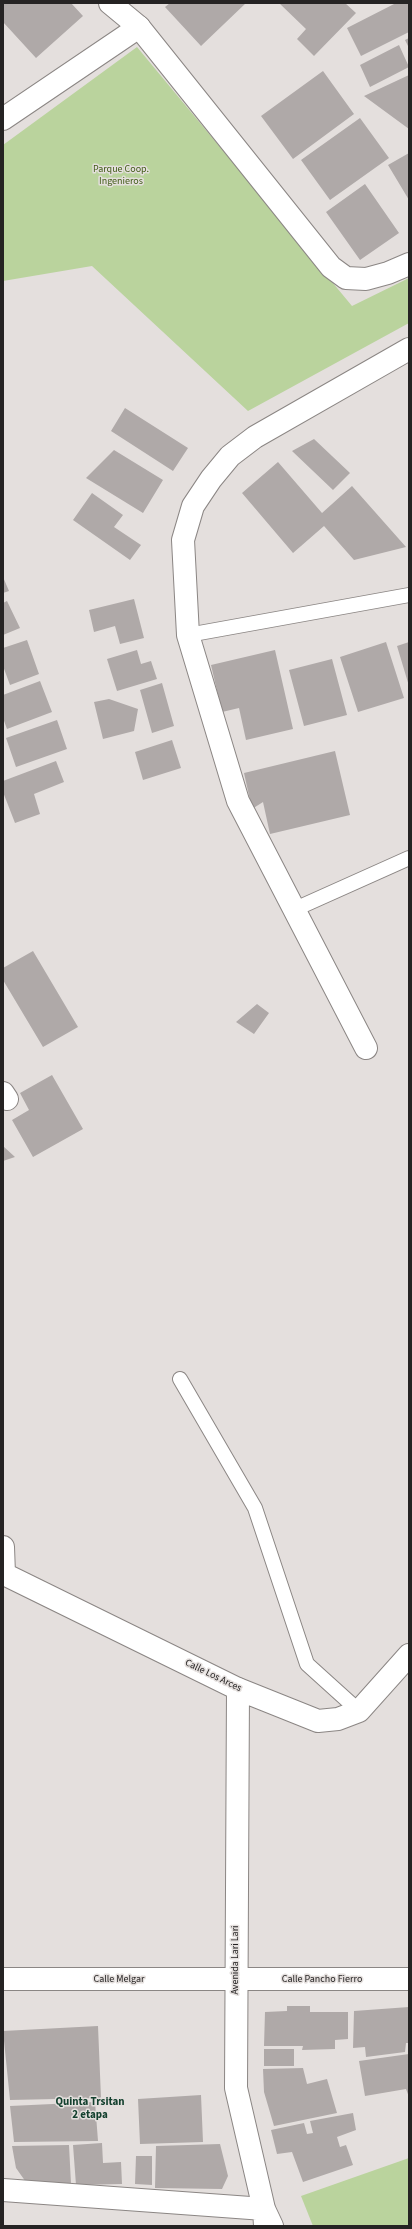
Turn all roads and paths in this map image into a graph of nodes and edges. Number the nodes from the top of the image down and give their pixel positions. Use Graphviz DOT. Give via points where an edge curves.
graph roads {
  1 [pos="110,3"];
  2 [pos="139,28"];
  3 [pos="3,119"];
  4 [pos="409,264"];
  5 [pos="409,349"];
  6 [pos="409,595"];
  7 [pos="188,636"];
  8 [pos="409,858"];
  9 [pos="293,910"];
  10 [pos="366,1048"];
  11 [pos="180,1379"];
  12 [pos="3,1547"];
  13 [pos="4,1574"];
  14 [pos="409,1655"];
  15 [pos="238,1689"];
  16 [pos="359,1711"];
  17 [pos="3,1979"];
  18 [pos="409,1979"];
  19 [pos="236,1981"];
  20 [pos="3,2190"];
  21 [pos="267,2220"];
  1 -- 2 [label="street"];
  2 -- 3 [label="street"];
  2 -- 4 [label="street" via="331,267 346,278 366,279 388,274"];
  5 -- 7 [label="street" via="255,437 230,456 211,479 193,506 183,540"];
  6 -- 7 [label="lane"];
  7 -- 9 [label="street" via="238,801"];
  8 -- 9 [label="lane"];
  9 -- 10 [label="street"];
  11 -- 16 [label="lane" via="255,1508 307,1664"];
  12 -- 13 [label="street"];
  13 -- 15 [label="street, Calle Los Arces"];
  14 -- 16 [label="street, Calle Los Arces"];
  15 -- 16 [label="street, Calle Los Arces" via="318,1721 338,1719"];
  15 -- 19 [label="street, Avenida Lari Lari"];
  17 -- 19 [label="street, Calle Melgar"];
  18 -- 19 [label="street, Calle Pancho Fierro"];
  19 -- 21 [label="street, Avenida Lari Lari" via="236,2088"];
  20 -- 21 [label="street"];
}
